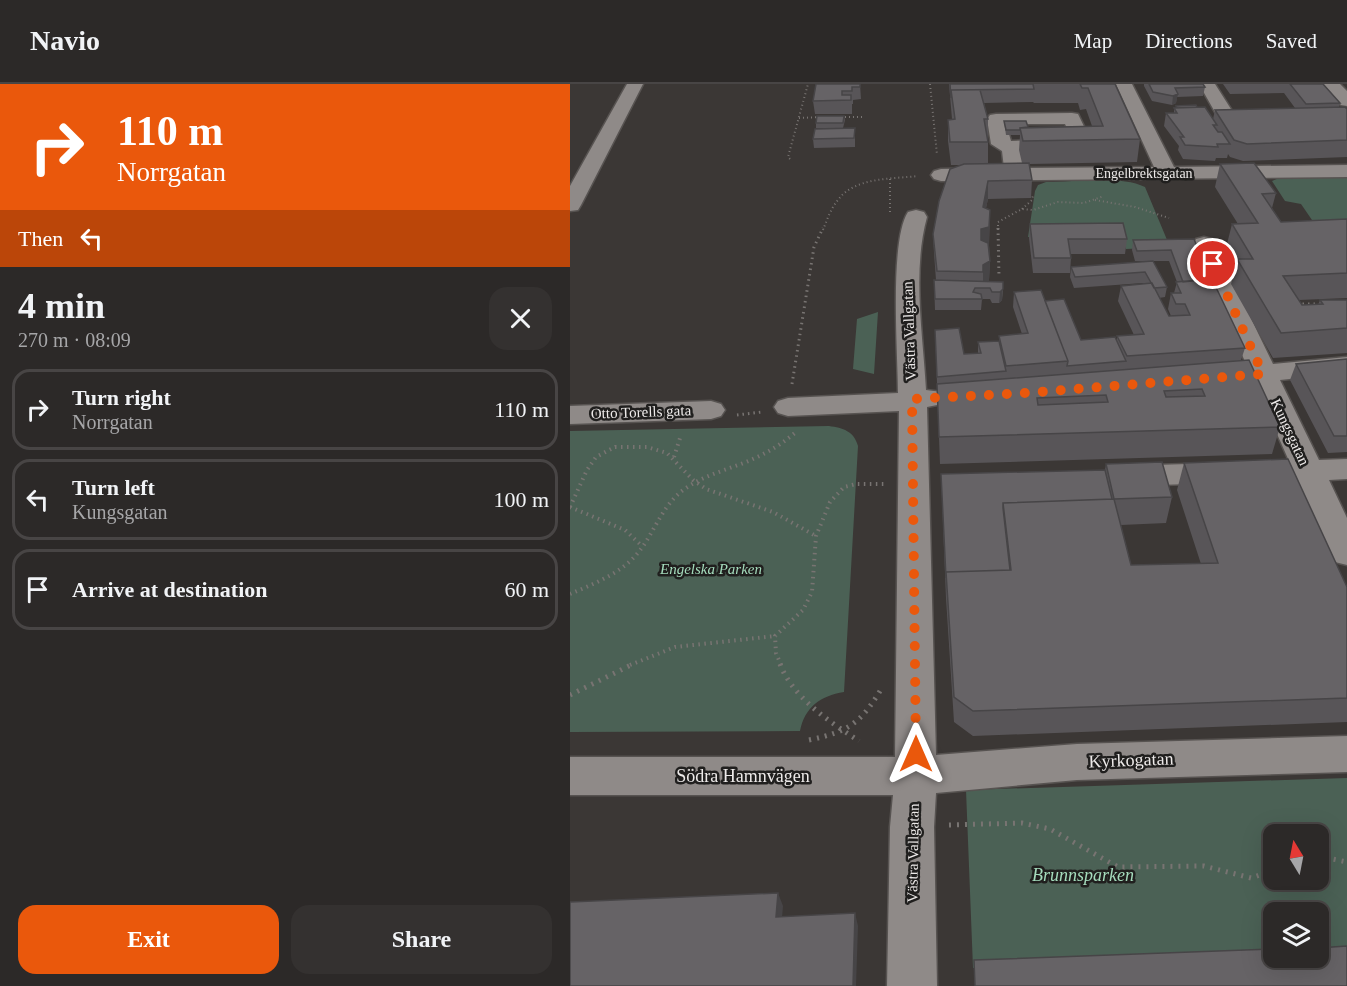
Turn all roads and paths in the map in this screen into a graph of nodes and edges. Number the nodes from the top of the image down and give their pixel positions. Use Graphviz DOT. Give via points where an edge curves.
graph roads {
  1 [pos="635,84"];
  2 [pos="808,84"];
  3 [pos="930,84"];
  4 [pos="1124,84"];
  5 [pos="1207,84"];
  6 [pos="1331,84"];
  7 [pos="1347,101"];
  8 [pos="830,117"];
  9 [pos="841,117"];
  10 [pos="862,117"];
  11 [pos="799,118"];
  12 [pos="1347,122"];
  13 [pos="1011,148"];
  14 [pos="790,159"];
  15 [pos="1347,171"];
  16 [pos="1167,173"];
  17 [pos="1015,174"];
  18 [pos="932,175"];
  19 [pos="890,179"];
  20 [pos="1105,195"];
  21 [pos="1092,200"];
  22 [pos="570,205"];
  23 [pos="916,217"];
  24 [pos="890,219"];
  25 [pos="1169,219"];
  26 [pos="1204,244"];
  27 [pos="999,278"];
  28 [pos="1328,303"];
  29 [pos="1299,313"];
  30 [pos="1347,365"];
  31 [pos="1263,374"];
  32 [pos="1180,380"];
  33 [pos="957,396"];
  34 [pos="912,399"];
  35 [pos="711,410"];
  36 [pos="570,415"];
  37 [pos="792,419"];
  38 [pos="1347,469"];
  39 [pos="1308,470"];
  40 [pos="1093,477"];
  41 [pos="695,482"];
  42 [pos="900,482"];
  43 [pos="570,507"];
  44 [pos="816,536"];
  45 [pos="642,547"];
  46 [pos="1347,553"];
  47 [pos="570,594"];
  48 [pos="776,636"];
  49 [pos="884,684"];
  50 [pos="570,695"];
  51 [pos="844,732"];
  52 [pos="807,740"];
  53 [pos="1347,754"];
  54 [pos="570,776"];
  55 [pos="916,776"];
  56 [pos="912,826"];
  57 [pos="1329,858"];
  58 [pos="1347,862"];
  59 [pos="1263,874"];
  60 [pos="912,986"];
  1 -- 22 [label="street"];
  2 -- 11 [label="path"];
  3 -- 18 [label="path"];
  4 -- 16 [label="street"];
  5 -- 12 [label="street" via="1233,123"];
  6 -- 7 [label="street"];
  8 -- 11 [label="path"];
  9 -- 10 [label="path"];
  11 -- 14 [label="path"];
  13 -- 17 [label="street"];
  15 -- 16 [label="street, Engelbrektsgatan"];
  16 -- 17 [label="street, Engelbrektsgatan"];
  17 -- 18 [label="street, Engelbrektsgatan"];
  18 -- 19 [label="path"];
  19 -- 24 [label="path"];
  19 -- 37 [label="path" via="850,188 838,199 814,247"];
  20 -- 21 [label="path"];
  21 -- 25 [label="path" via="1135,207"];
  21 -- 27 [label="path" via="1022,209 998,222"];
  23 -- 34 [label="street, Västra Vallgatan" via="908,273"];
  26 -- 31 [label="street, Kungsgatan"];
  28 -- 29 [label="path" via="1293,304"];
  30 -- 31 [label="street"];
  31 -- 32 [label="street"];
  31 -- 39 [label="street, Kungsgatan"];
  33 -- 34 [label="street"];
  34 -- 37 [label="street"];
  34 -- 42 [label="street, Västra Vallgatan"];
  35 -- 36 [label="street, Otto Torells gata"];
  37 -- 41 [label="path" via="771,451"];
  38 -- 39 [label="street"];
  39 -- 40 [label="street"];
  39 -- 46 [label="street, Kungsgatan"];
  41 -- 43 [label="path" via="674,457 662,450 618,447 594,459"];
  41 -- 44 [label="path" via="727,498 774,513"];
  41 -- 45 [label="path" via="666,505"];
  42 -- 44 [label="path" via="844,487 830,502"];
  42 -- 55 [label="street, Västra Vallgatan"];
  43 -- 45 [label="path" via="625,530"];
  44 -- 48 [label="path" via="812,592 803,610"];
  45 -- 47 [label="path" via="628,563"];
  48 -- 50 [label="path" via="698,643 661,651"];
  48 -- 51 [label="path" via="776,650 787,677"];
  49 -- 51 [label="path" via="865,716"];
  51 -- 52 [label="path"];
  53 -- 55 [label="street, Kyrkogatan" via="1077,762"];
  54 -- 55 [label="street, Södra Hamnvägen"];
  55 -- 56 [label="street, Västra Vallgatan"];
  56 -- 59 [label="path" via="1022,823 1050,829 1118,867 1204,866 1251,878"];
  56 -- 60 [label="street, Västra Vallgatan"];
  57 -- 58 [label="path"];
}
